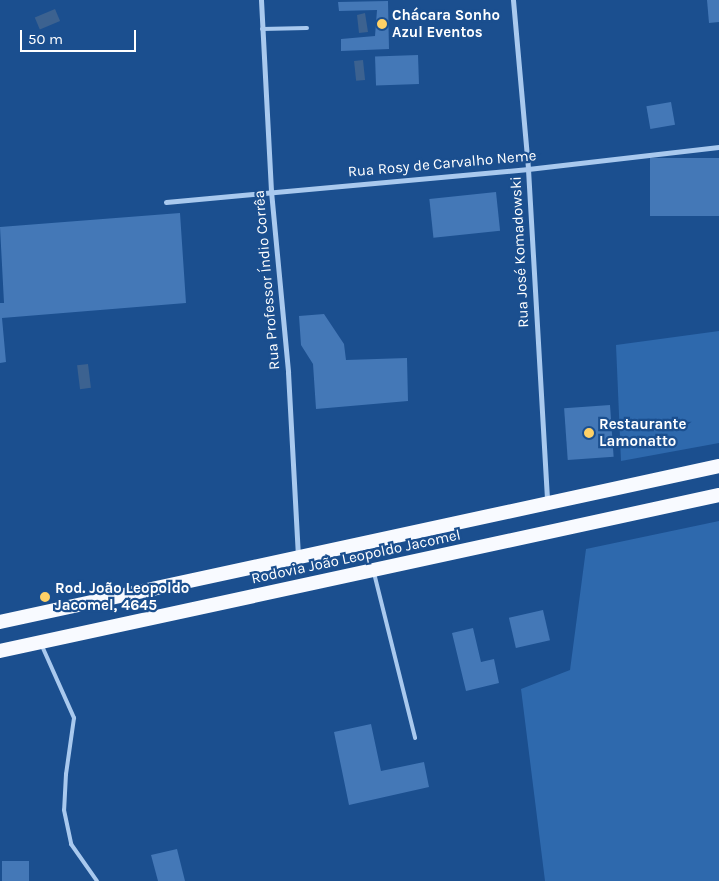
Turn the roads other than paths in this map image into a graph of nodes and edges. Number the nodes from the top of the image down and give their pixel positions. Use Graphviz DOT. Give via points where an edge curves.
graph roads {
  1 [pos="261,0"];
  2 [pos="513,0"];
  3 [pos="307,28"];
  4 [pos="262,29"];
  5 [pos="719,147"];
  6 [pos="528,169"];
  7 [pos="271,191"];
  8 [pos="166,202"];
  9 [pos="719,466"];
  10 [pos="719,495"];
  11 [pos="547,503"];
  12 [pos="298,557"];
  13 [pos="374,570"];
  14 [pos="0,621"];
  15 [pos="40,642"];
  16 [pos="0,650"];
  17 [pos="415,738"];
  18 [pos="97,881"];
  1 -- 4 [label="street, Rua Professor Índio Corrêa"];
  2 -- 6 [label="street, Rua José Komadowski"];
  3 -- 4 [label="lane"];
  4 -- 7 [label="street, Rua Professor Índio Corrêa"];
  5 -- 6 [label="street, Rua Rosy de Carvalho Neme"];
  6 -- 7 [label="street, Rua Rosy de Carvalho Neme"];
  6 -- 11 [label="street, Rua José Komadowski"];
  7 -- 8 [label="street, Rua Rosy de Carvalho Neme"];
  7 -- 12 [label="street, Rua Professor Índio Corrêa" via="288,372"];
  9 -- 11 [label="highway, Rodovia João Leopoldo Jacomel"];
  10 -- 13 [label="highway, Rodovia João Leopoldo Jacomel"];
  11 -- 12 [label="highway, Rodovia João Leopoldo Jacomel"];
  12 -- 14 [label="highway, Rodovia João Leopoldo Jacomel"];
  13 -- 15 [label="highway, Rodovia João Leopoldo Jacomel"];
  13 -- 17 [label="lane"];
  15 -- 16 [label="highway, Rodovia João Leopoldo Jacomel"];
  15 -- 18 [label="lane" via="74,718 64,810 71,844"];
}
